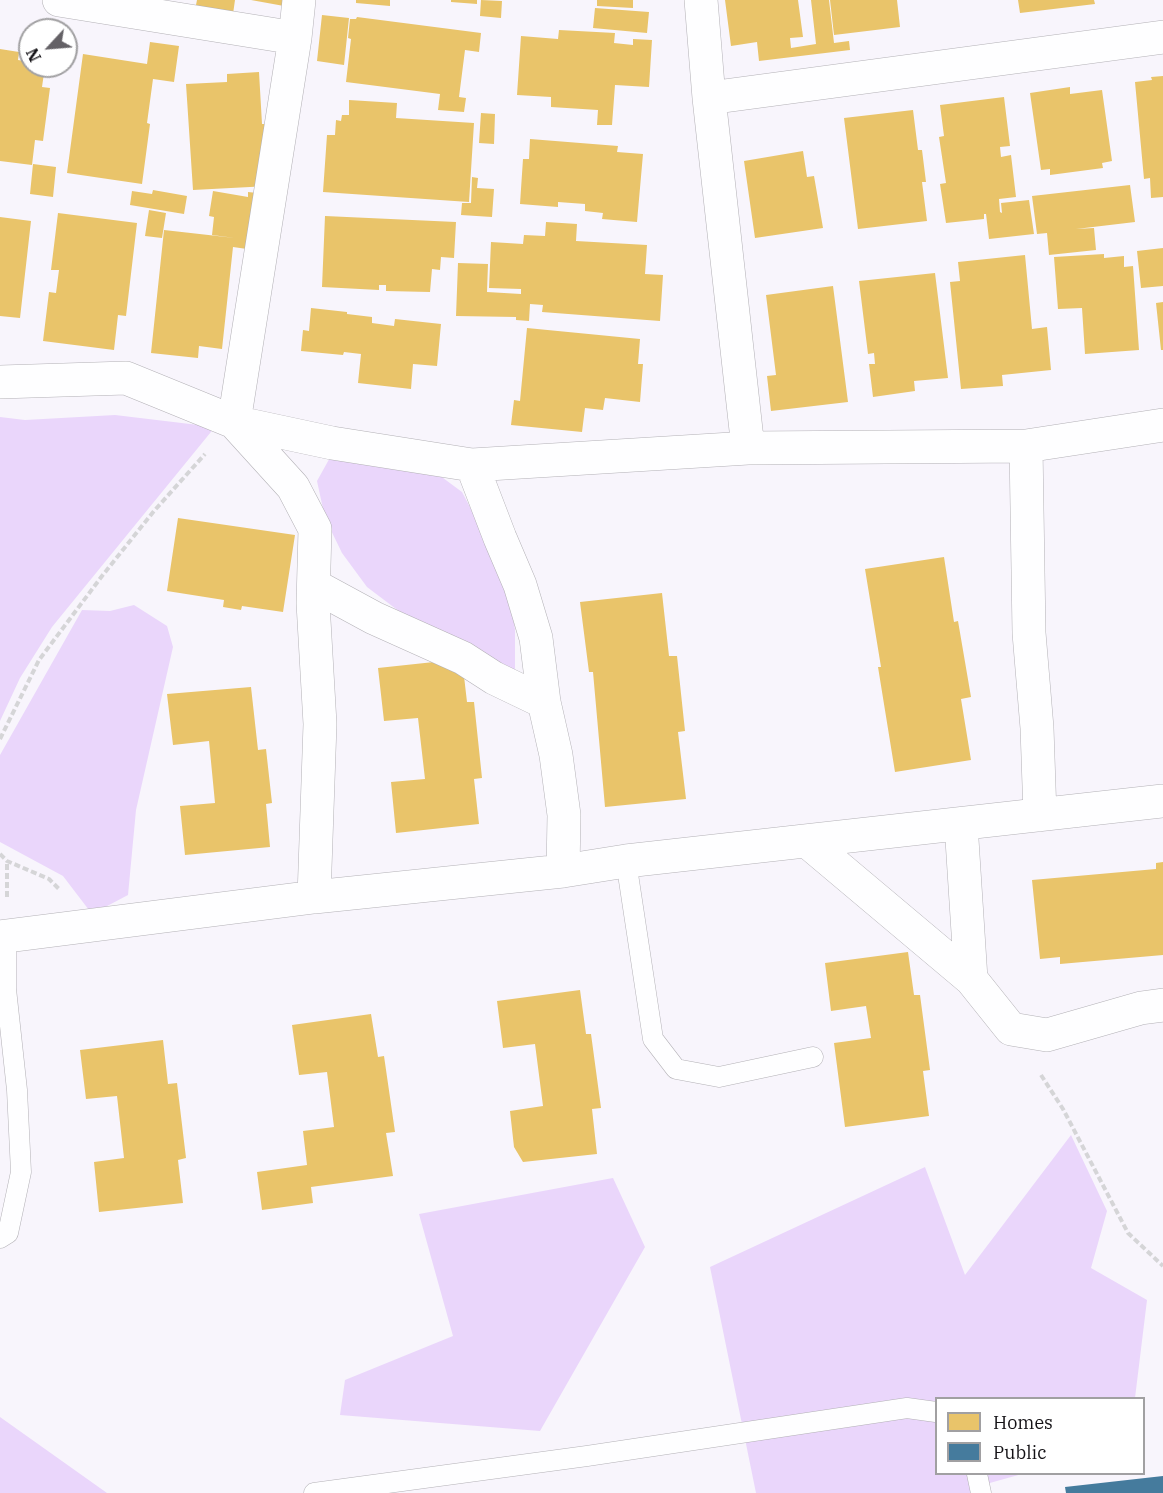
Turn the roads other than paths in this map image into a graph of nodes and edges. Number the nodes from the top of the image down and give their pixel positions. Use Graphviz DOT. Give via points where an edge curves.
graph roads {
  1 [pos="59,0"];
  2 [pos="299,0"];
  3 [pos="701,0"];
  4 [pos="1163,37"];
  5 [pos="295,38"];
  6 [pos="709,98"];
  7 [pos="0,382"];
  8 [pos="234,422"];
  9 [pos="1163,425"];
  10 [pos="1026,446"];
  11 [pos="748,448"];
  12 [pos="472,465"];
  13 [pos="315,586"];
  14 [pos="544,702"];
  15 [pos="1163,801"];
  16 [pos="1040,815"];
  17 [pos="961,824"];
  18 [pos="808,842"];
  19 [pos="626,861"];
  20 [pos="563,871"];
  21 [pos="314,897"];
  22 [pos="3,937"];
  23 [pos="972,979"];
  24 [pos="1163,1005"];
  25 [pos="813,1057"];
  26 [pos="0,1238"];
  27 [pos="935,1412"];
  28 [pos="977,1475"];
  29 [pos="314,1493"];
  30 [pos="981,1493"];
  1 -- 5 [label="street"];
  2 -- 5 [label="street"];
  3 -- 6 [label="street"];
  4 -- 6 [label="street"];
  5 -- 8 [label="street"];
  6 -- 11 [label="street"];
  7 -- 8 [label="street" via="126,378"];
  8 -- 12 [label="street" via="332,443"];
  8 -- 13 [label="street" via="293,487 315,529"];
  9 -- 10 [label="street"];
  10 -- 11 [label="street"];
  10 -- 16 [label="street" via="1029,622"];
  11 -- 12 [label="street"];
  12 -- 14 [label="street" via="533,627"];
  13 -- 14 [label="street"];
  13 -- 21 [label="street" via="320,724"];
  14 -- 20 [label="street" via="564,815"];
  15 -- 16 [label="street"];
  16 -- 17 [label="street"];
  17 -- 18 [label="street"];
  17 -- 23 [label="street"];
  18 -- 19 [label="street"];
  18 -- 23 [label="street"];
  19 -- 20 [label="street"];
  19 -- 25 [label="lane" via="653,1039 676,1069 719,1077"];
  20 -- 21 [label="street"];
  21 -- 22 [label="street"];
  22 -- 26 [label="lane" via="21,1172 8,1233"];
  23 -- 24 [label="street" via="1011,1029 1047,1035"];
  27 -- 29 [label="lane" via="907,1408"];
  28 -- 30 [label="lane"];
}
